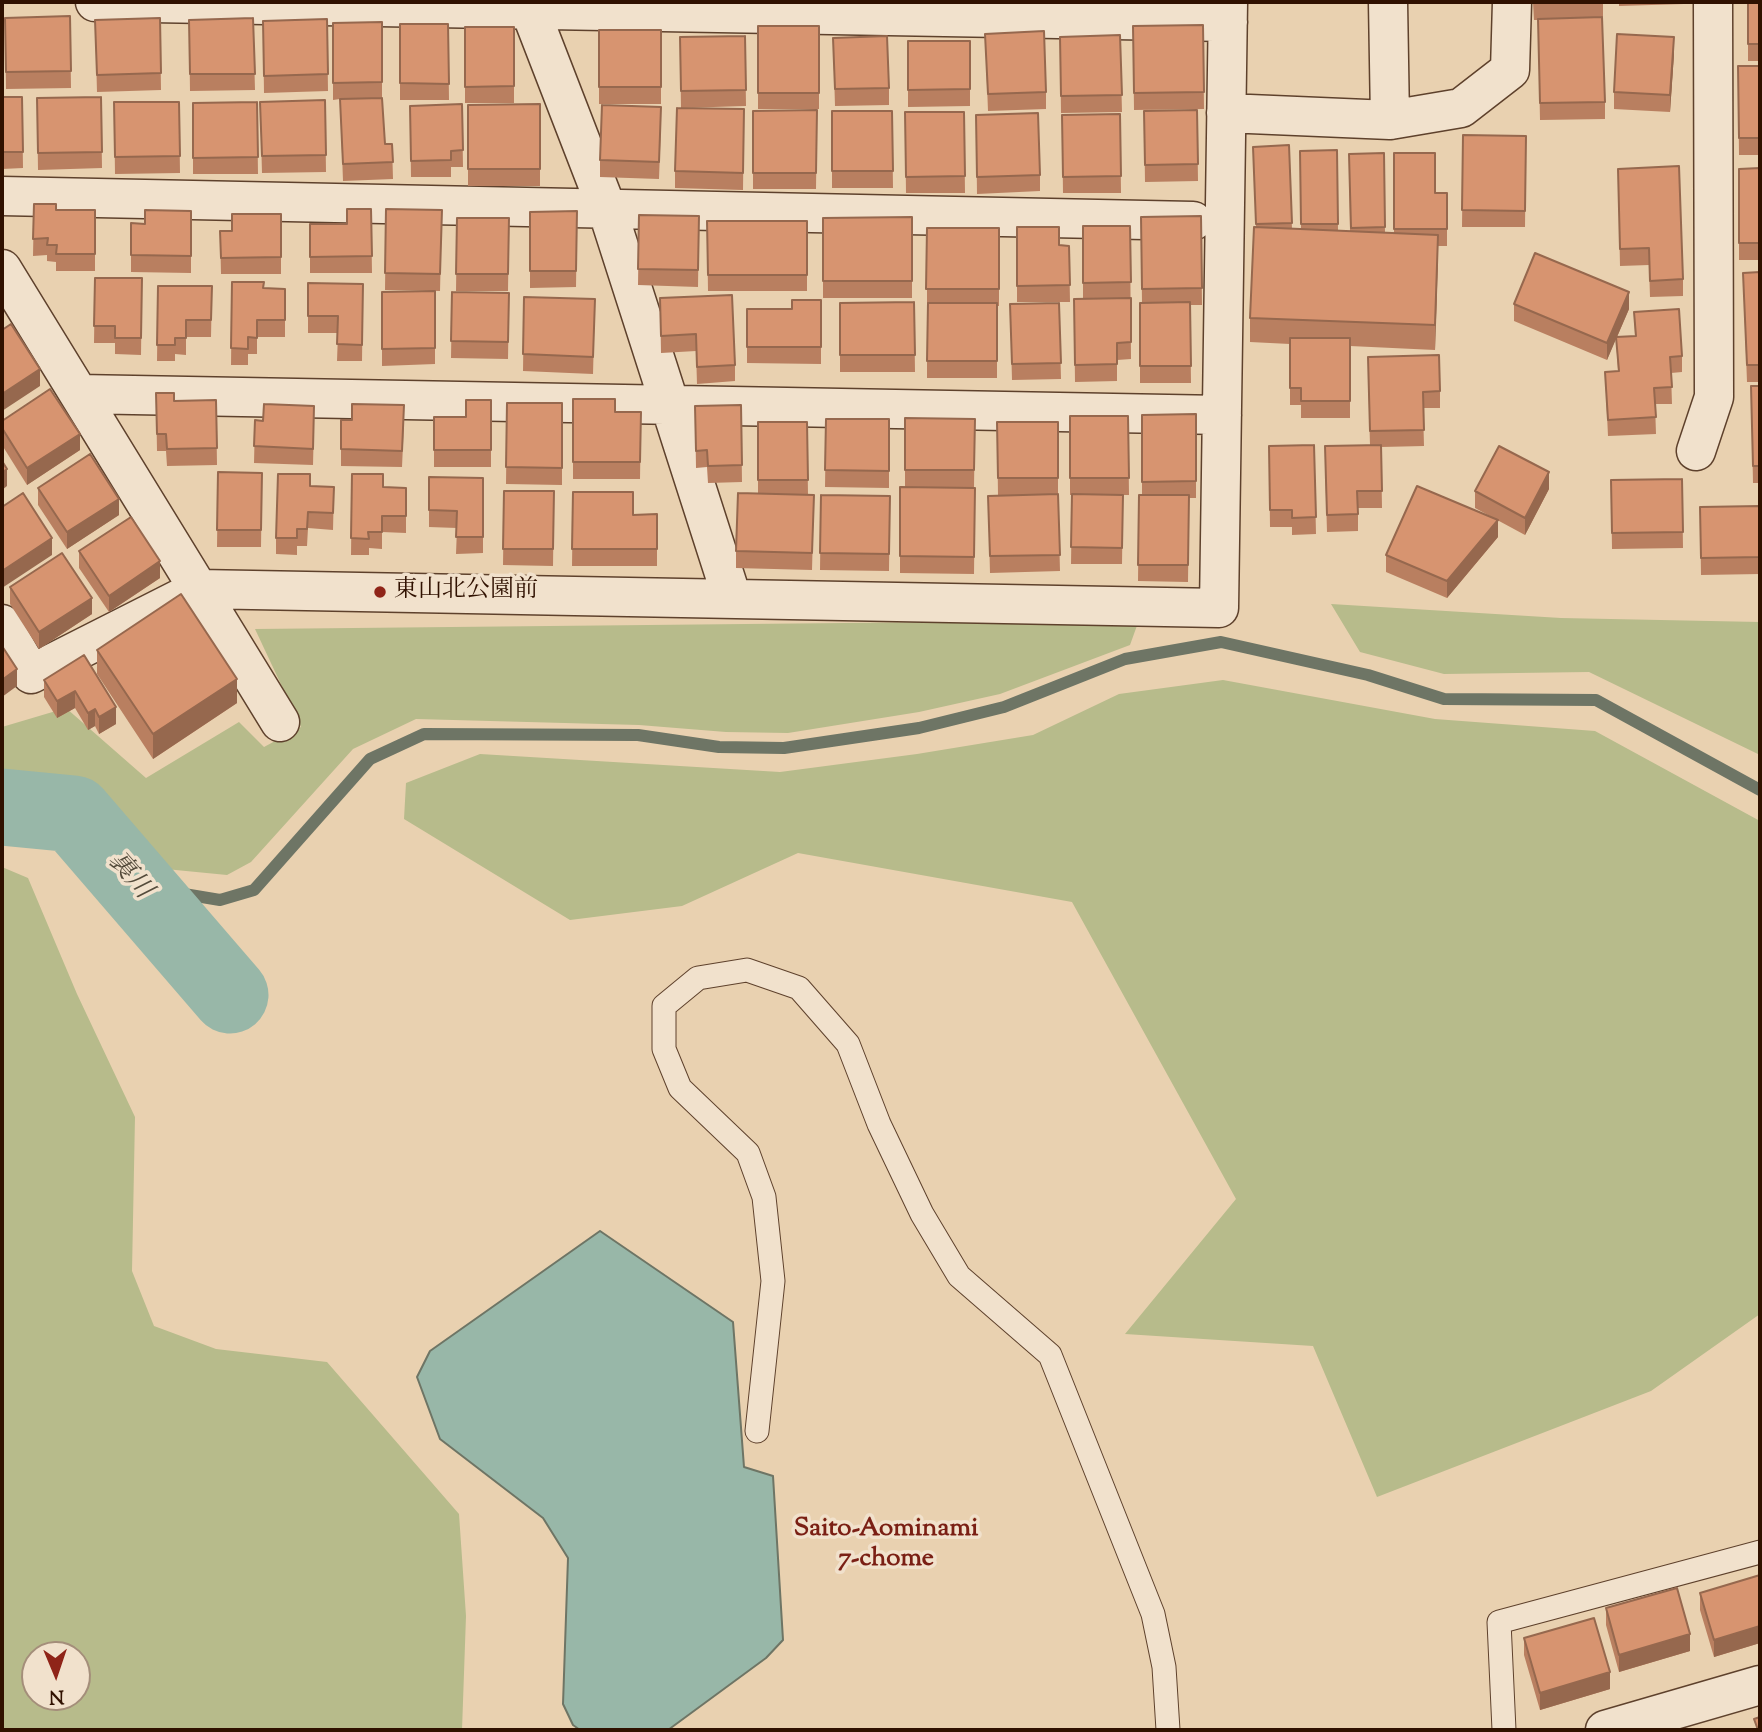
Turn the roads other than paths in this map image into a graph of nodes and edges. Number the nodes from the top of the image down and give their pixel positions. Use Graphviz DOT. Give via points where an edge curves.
graph roads {
  1 [pos="95,2"];
  2 [pos="1388,2"];
  3 [pos="1512,2"];
  4 [pos="1713,2"];
  5 [pos="530,6"];
  6 [pos="1228,12"];
  7 [pos="1226,113"];
  8 [pos="1391,120"];
  9 [pos="2,196"];
  10 [pos="607,209"];
  11 [pos="1225,222"];
  12 [pos="2,269"];
  13 [pos="79,394"];
  14 [pos="670,405"];
  15 [pos="1222,415"];
  16 [pos="1696,451"];
  17 [pos="199,589"];
  18 [pos="732,598"];
  19 [pos="2,624"];
  20 [pos="280,722"];
  21 [pos="757,1431"];
  22 [pos="1760,1552"];
  23 [pos="1760,1685"];
  24 [pos="1168,1730"];
  25 [pos="1504,1730"];
  26 [pos="1605,1730"];
  1 -- 5 [label="street"];
  2 -- 8 [label="street"];
  3 -- 8 [label="street" via="1510,70 1461,108"];
  4 -- 16 [label="street" via="1714,397"];
  5 -- 6 [label="street"];
  5 -- 10 [label="street"];
  6 -- 7 [label="street"];
  7 -- 8 [label="street"];
  7 -- 11 [label="street"];
  9 -- 10 [label="street"];
  10 -- 11 [label="street"];
  10 -- 14 [label="street"];
  11 -- 15 [label="street"];
  12 -- 13 [label="street"];
  13 -- 14 [label="street"];
  13 -- 17 [label="street"];
  14 -- 15 [label="street"];
  14 -- 18 [label="street"];
  15 -- 18 [label="street" via="1219,608"];
  17 -- 18 [label="street"];
  17 -- 19 [label="street" via="31,674"];
  17 -- 20 [label="street"];
  21 -- 24 [label="lane" via="773,1281 764,1197 748,1153 680,1088 664,1049 664,1006 698,978 747,970 799,988 848,1044 879,1124 922,1214 959,1276 1051,1355 1153,1614 1164,1667"];
  22 -- 25 [label="lane" via="1499,1622"];
  23 -- 26 [label="street"];
}
